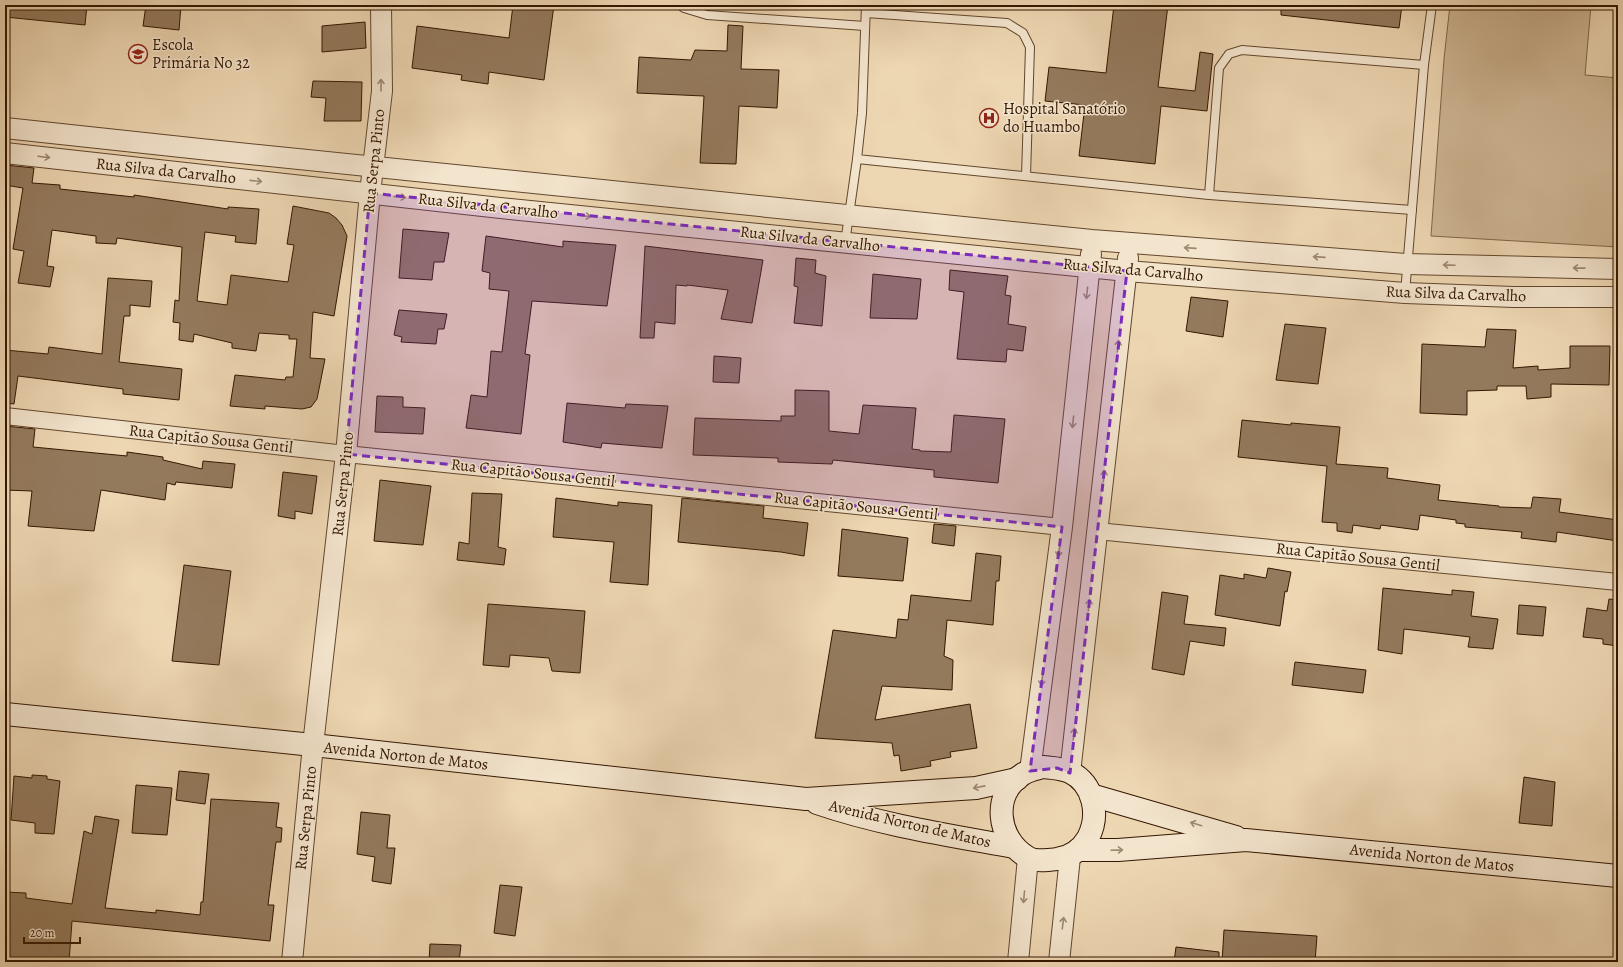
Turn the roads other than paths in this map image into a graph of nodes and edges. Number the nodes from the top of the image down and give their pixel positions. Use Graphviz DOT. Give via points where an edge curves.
graph roads {
  1 [pos="381,5"];
  2 [pos="680,5"];
  3 [pos="1432,5"];
  4 [pos="866,9"];
  5 [pos="865,26"];
  6 [pos="1424,65"];
  7 [pos="13,128"];
  8 [pos="200,149"];
  9 [pos="12,154"];
  10 [pos="857,159"];
  11 [pos="373,166"];
  12 [pos="198,175"];
  13 [pos="1026,176"];
  14 [pos="514,182"];
  15 [pos="370,194"];
  16 [pos="1209,194"];
  17 [pos="702,201"];
  18 [pos="510,209"];
  19 [pos="1412,210"];
  20 [pos="848,216"];
  21 [pos="700,228"];
  22 [pos="1092,240"];
  23 [pos="1130,243"];
  24 [pos="845,244"];
  25 [pos="1406,264"];
  26 [pos="1090,267"];
  27 [pos="1517,267"];
  28 [pos="1618,269"];
  29 [pos="1127,271"];
  30 [pos="1405,293"];
  31 [pos="1514,297"];
  32 [pos="1618,297"];
  33 [pos="5,416"];
  34 [pos="346,454"];
  35 [pos="1062,527"];
  36 [pos="1097,531"];
  37 [pos="1618,582"];
  38 [pos="5,714"];
  39 [pos="313,746"];
  40 [pos="1070,773"];
  41 [pos="1023,775"];
  42 [pos="1091,795"];
  43 [pos="806,799"];
  44 [pos="1246,840"];
  45 [pos="1021,852"];
  46 [pos="1074,853"];
  47 [pos="1618,876"];
  48 [pos="292,962"];
  49 [pos="1018,962"];
  50 [pos="1059,962"];
  11 -- 1 [label="street, Rua Serpa Pinto, one-way" via="382,91"];
  2 -- 5 [label="lane" via="707,15"];
  3 -- 6 [label="lane"];
  4 -- 5 [label="lane"];
  4 -- 13 [label="lane" via="1007,22 1023,33 1030,47"];
  5 -- 10 [label="lane" via="862,113"];
  6 -- 16 [label="lane" via="1242,50 1229,54 1219,68"];
  6 -- 19 [label="lane"];
  7 -- 8 [label="street, Rua Silva da Carvalho"];
  7 -- 9 [label="street"];
  8 -- 11 [label="street, Rua Silva da Carvalho"];
  8 -- 12 [label="street"];
  9 -- 12 [label="street, Rua Silva da Carvalho, one-way"];
  10 -- 13 [label="lane"];
  10 -- 20 [label="lane"];
  11 -- 14 [label="street, Rua Silva da Carvalho"];
  11 -- 15 [label="street, Rua Serpa Pinto"];
  12 -- 15 [label="street, Rua Silva da Carvalho, one-way"];
  13 -- 16 [label="lane"];
  14 -- 17 [label="street, Rua Silva da Carvalho"];
  14 -- 18 [label="street"];
  15 -- 18 [label="street, Rua Silva da Carvalho, one-way"];
  15 -- 34 [label="street, Rua Serpa Pinto"];
  16 -- 19 [label="lane"];
  17 -- 20 [label="street, Rua Silva da Carvalho"];
  17 -- 21 [label="street"];
  18 -- 21 [label="street, Rua Silva da Carvalho, one-way"];
  19 -- 25 [label="lane"];
  20 -- 22 [label="street, Rua Silva da Carvalho"];
  20 -- 24 [label="lane"];
  21 -- 24 [label="street, Rua Silva da Carvalho"];
  22 -- 23 [label="street, Rua Silva da Carvalho"];
  22 -- 26 [label="street"];
  25 -- 23 [label="street, Rua Silva da Carvalho, one-way"];
  23 -- 29 [label="street"];
  24 -- 26 [label="street, Rua Silva da Carvalho"];
  27 -- 25 [label="street, Rua Silva da Carvalho, one-way"];
  25 -- 30 [label="lane"];
  26 -- 29 [label="street, Rua Silva da Carvalho"];
  26 -- 35 [label="street, one-way"];
  28 -- 27 [label="street, Rua Silva da Carvalho, one-way"];
  27 -- 31 [label="street"];
  29 -- 30 [label="street, Rua Silva da Carvalho"];
  36 -- 29 [label="street, one-way"];
  30 -- 31 [label="street, Rua Silva da Carvalho"];
  31 -- 32 [label="street, Rua Silva da Carvalho"];
  33 -- 34 [label="street, Rua Capitão Sousa Gentil"];
  34 -- 35 [label="street, Rua Capitão Sousa Gentil"];
  34 -- 39 [label="street, Rua Serpa Pinto"];
  35 -- 41 [label="street, one-way"];
  36 -- 37 [label="street, Rua Capitão Sousa Gentil"];
  40 -- 36 [label="street, one-way"];
  38 -- 39 [label="main road, Avenida Norton de Matos"];
  39 -- 43 [label="main road, Avenida Norton de Matos"];
  39 -- 48 [label="street, Rua Serpa Pinto"];
  40 -- 41 [label="main road" via="1057,768 1043,767"];
  40 -- 42 [label="main road" via="1082,782"];
  41 -- 43 [label="main road, Avenida Norton de Matos, one-way" via="976,788"];
  41 -- 45 [label="main road" via="1005,794 1001,812 1004,831"];
  44 -- 42 [label="main road, Avenida Norton de Matos, one-way"];
  42 -- 46 [label="main road" via="1094,812 1092,830 1086,841"];
  43 -- 45 [label="main road, Avenida Norton de Matos" via="837,810 893,824"];
  46 -- 44 [label="main road, Avenida Norton de Matos, one-way"];
  44 -- 47 [label="main road, Avenida Norton de Matos"];
  45 -- 46 [label="main road" via="1047,860"];
  45 -- 49 [label="street, one-way"];
  50 -- 46 [label="street, one-way"];
}
